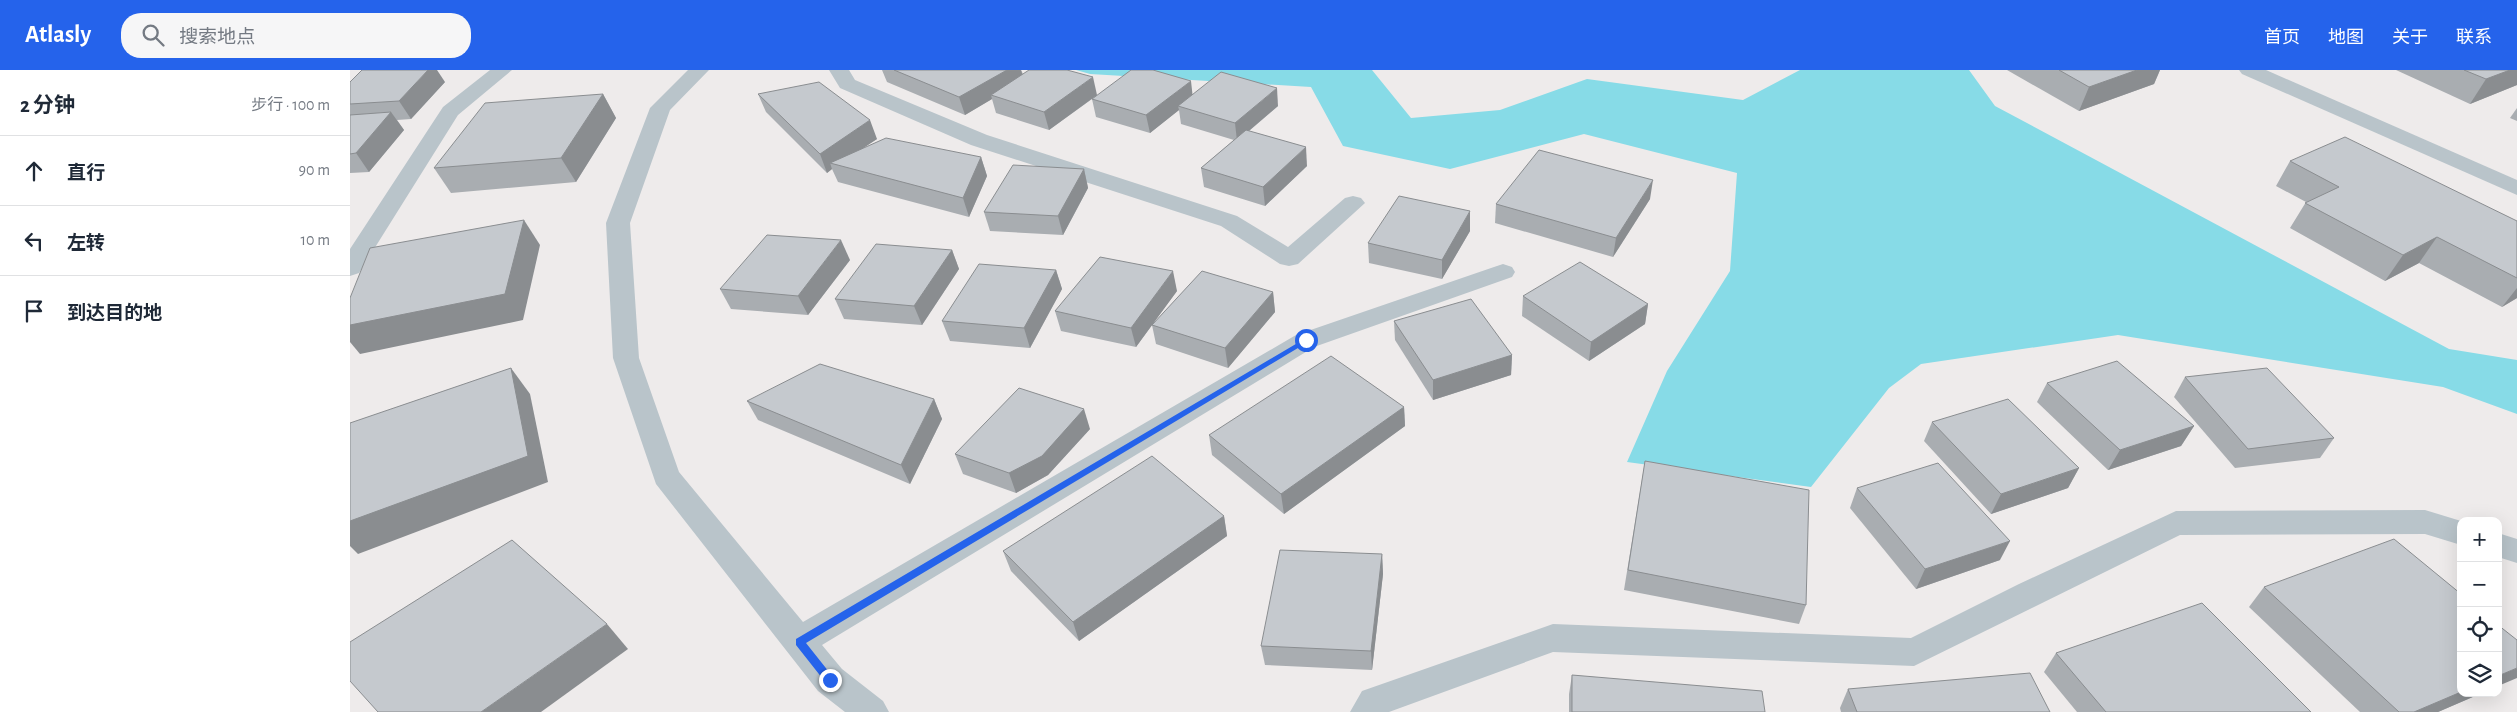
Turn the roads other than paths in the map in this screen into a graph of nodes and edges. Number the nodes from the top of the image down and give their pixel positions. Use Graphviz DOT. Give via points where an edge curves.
graph roads {
  1 [pos="502,70"];
  2 [pos="700,70"];
  3 [pos="839,70"];
  4 [pos="2249,70"];
  5 [pos="2517,188"];
  6 [pos="1353,203"];
  7 [pos="350,268"];
  8 [pos="1503,272"];
  9 [pos="2457,532"];
  10 [pos="2502,546"];
  11 [pos="2517,551"];
  12 [pos="799,642"];
  13 [pos="871,712"];
  14 [pos="1368,712"];
  1 -- 7 [label="street" via="450,111"];
  2 -- 12 [label="street" via="660,108 618,223 626,358 666,476"];
  3 -- 6 [label="street" via="847,84 979,140 1229,221 1290,259"];
  4 -- 5 [label="street"];
  8 -- 12 [label="street" via="1306,340"];
  9 -- 14 [label="street" via="2425,522 2176,523 1914,652 1553,638 1374,702"];
  10 -- 11 [label="street"];
  12 -- 13 [label="street" via="830,680"];
}
